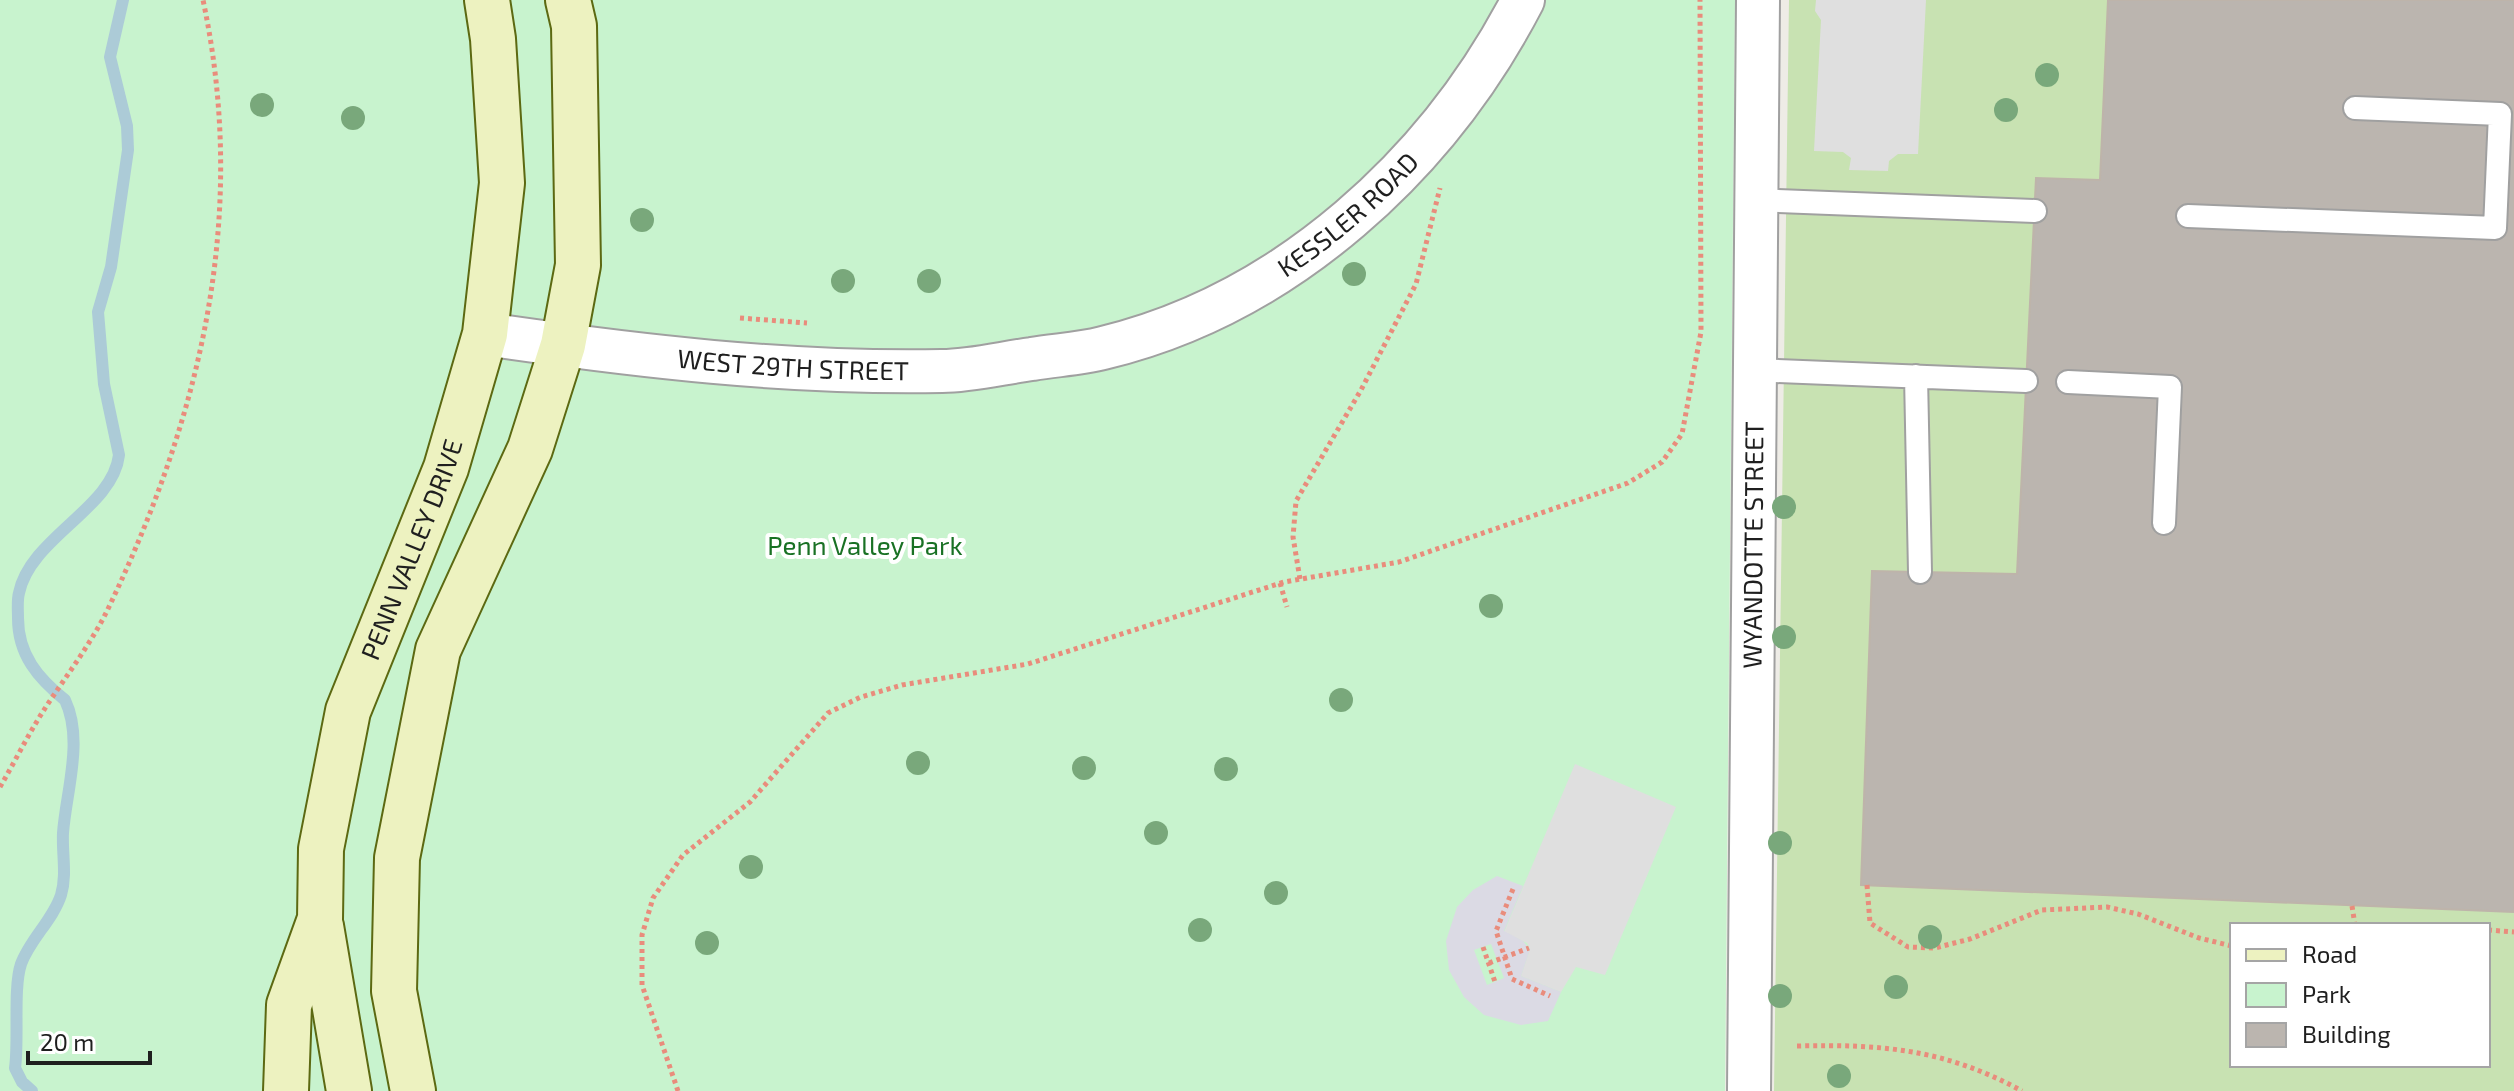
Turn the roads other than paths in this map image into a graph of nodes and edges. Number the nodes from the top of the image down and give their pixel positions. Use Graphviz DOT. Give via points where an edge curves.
graph roads {
  1 [pos="487,0"];
  2 [pos="568,0"];
  3 [pos="1523,0"];
  4 [pos="1758,0"];
  5 [pos="2355,108"];
  6 [pos="1754,200"];
  7 [pos="2035,211"];
  8 [pos="2188,216"];
  9 [pos="485,334"];
  10 [pos="563,345"];
  11 [pos="1104,348"];
  12 [pos="1752,370"];
  13 [pos="1916,376"];
  14 [pos="2026,381"];
  15 [pos="2068,382"];
  16 [pos="2164,523"];
  17 [pos="1920,572"];
  18 [pos="320,919"];
  19 [pos="286,1091"];
  20 [pos="349,1091"];
  21 [pos="413,1091"];
  22 [pos="1749,1091"];
  1 -- 9 [label="main road, PENN VALLEY DRIVE" via="502,183"];
  2 -- 10 [label="main road" via="574,26 578,265"];
  3 -- 11 [label="street, KESSLER ROAD" via="1469,93 1430,143 1336,233 1215,309"];
  4 -- 6 [label="street, WYANDOTTE STREET"];
  5 -- 8 [label="lane" via="2500,114 2495,228"];
  6 -- 7 [label="lane"];
  6 -- 12 [label="street, WYANDOTTE STREET"];
  9 -- 10 [label="street, WEST 29TH STREET"];
  9 -- 18 [label="main road, PENN VALLEY DRIVE" via="446,468 348,711 321,849"];
  10 -- 11 [label="street, WEST 29TH STREET" via="703,364 945,371"];
  10 -- 21 [label="main road" via="530,449 438,650 397,858 394,991"];
  12 -- 13 [label="lane"];
  12 -- 22 [label="street, WYANDOTTE STREET"];
  13 -- 14 [label="lane"];
  13 -- 17 [label="lane"];
  15 -- 16 [label="lane" via="2170,387"];
  18 -- 19 [label="main road, PENN VALLEY DRIVE" via="289,1005"];
  18 -- 20 [label="main road"];
}
